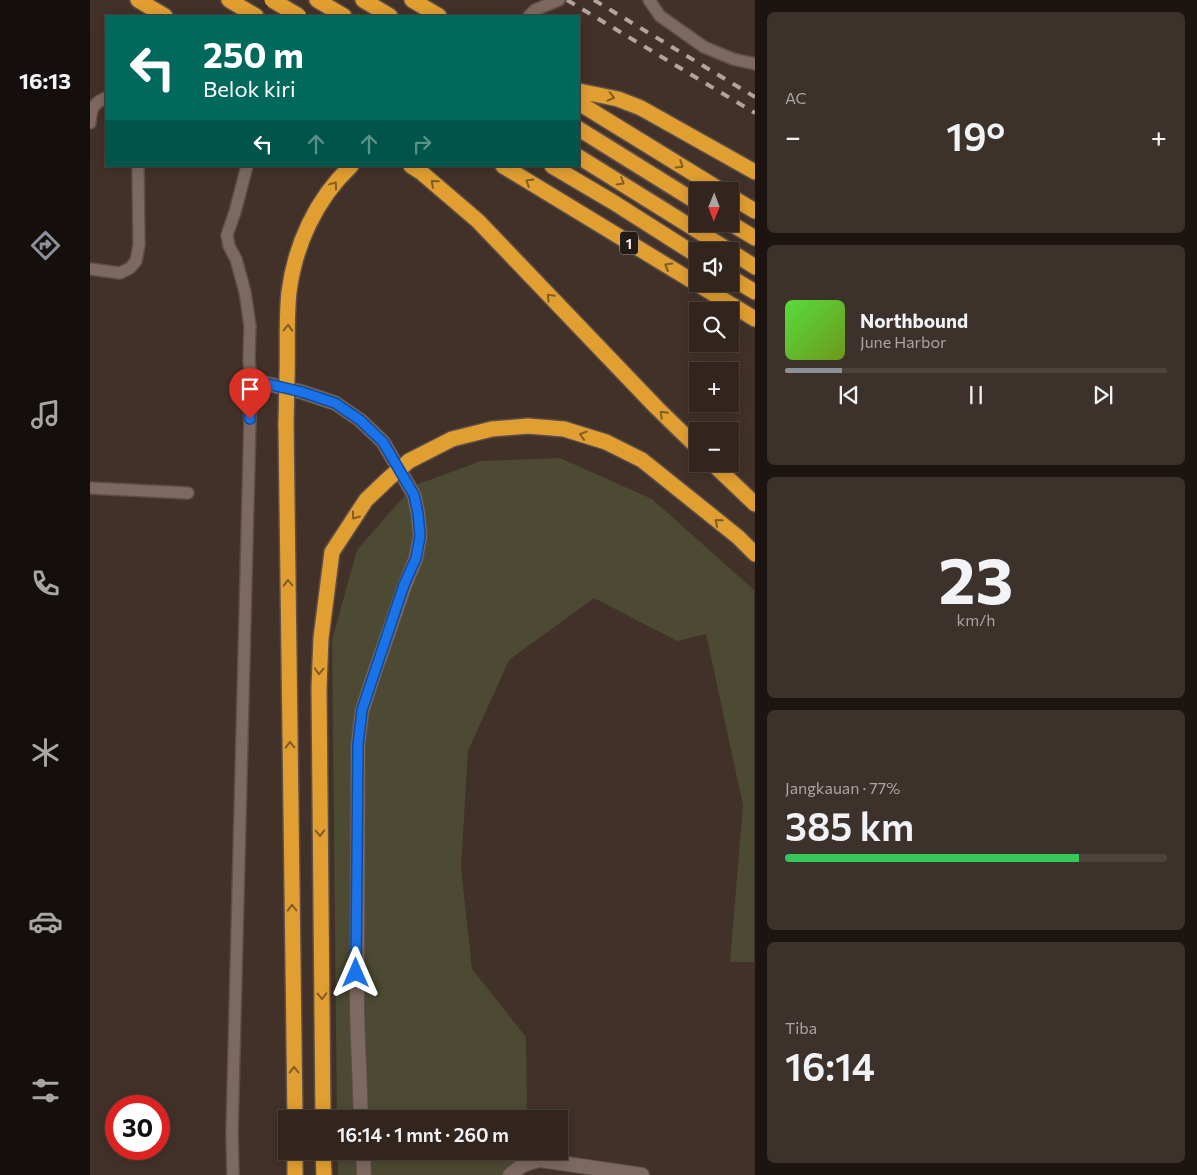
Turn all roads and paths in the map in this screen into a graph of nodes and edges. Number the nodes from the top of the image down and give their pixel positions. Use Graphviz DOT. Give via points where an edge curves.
graph roads {
  1 [pos="138,0"];
  2 [pos="229,0"];
  3 [pos="272,0"];
  4 [pos="288,0"];
  5 [pos="317,0"];
  6 [pos="363,0"];
  7 [pos="412,0"];
  8 [pos="559,0"];
  9 [pos="650,0"];
  10 [pos="163,15"];
  11 [pos="254,15"];
  12 [pos="284,15"];
  13 [pos="297,15"];
  14 [pos="342,15"];
  15 [pos="388,15"];
  16 [pos="437,15"];
  17 [pos="530,15"];
  18 [pos="754,64"];
  19 [pos="580,91"];
  20 [pos="105,98"];
  21 [pos="580,104"];
  22 [pos="90,123"];
  23 [pos="580,130"];
  24 [pos="580,158"];
  25 [pos="138,167"];
  26 [pos="247,167"];
  27 [pos="350,167"];
  28 [pos="413,167"];
  29 [pos="505,167"];
  30 [pos="554,167"];
  31 [pos="754,172"];
  32 [pos="707,182"];
  33 [pos="689,197"];
  34 [pos="739,202"];
  35 [pos="754,211"];
  36 [pos="739,229"];
  37 [pos="754,238"];
  38 [pos="716,242"];
  39 [pos="689,250"];
  40 [pos="739,257"];
  41 [pos="754,267"];
  42 [pos="90,269"];
  43 [pos="739,283"];
  44 [pos="754,292"];
  45 [pos="754,319"];
  46 [pos="251,380"];
  47 [pos="689,439"];
  48 [pos="721,472"];
  49 [pos="90,488"];
  50 [pos="188,493"];
  51 [pos="754,504"];
  52 [pos="754,554"];
  53 [pos="295,1110"];
  54 [pos="323,1110"];
  55 [pos="361,1110"];
  56 [pos="295,1160"];
  57 [pos="323,1160"];
  58 [pos="363,1160"];
  59 [pos="234,1175"];
  60 [pos="296,1175"];
  61 [pos="324,1175"];
  62 [pos="364,1175"];
  63 [pos="510,1175"];
  64 [pos="642,1175"];
  1 -- 10 [label="highway"];
  2 -- 11 [label="highway"];
  3 -- 13 [label="highway, bridge"];
  4 -- 12 [label="lane"];
  5 -- 14 [label="highway"];
  6 -- 15 [label="highway"];
  7 -- 16 [label="highway"];
  8 -- 17 [label="lane"];
  9 -- 18 [label="lane" via="660,16 704,47 733,60"];
  19 -- 31 [label="highway, one-way" via="618,98 641,108"];
  20 -- 22 [label="lane" via="90,111"];
  21 -- 32 [label="highway, one-way"];
  23 -- 33 [label="highway"];
  24 -- 38 [label="highway, one-way"];
  25 -- 42 [label="lane" via="139,245 136,261 120,273"];
  26 -- 46 [label="lane" via="227,235 245,292 250,326"];
  53 -- 27 [label="highway, one-way, bridge" via="286,424 289,292 300,242 318,206"];
  47 -- 28 [label="highway, one-way" via="478,221"];
  45 -- 29 [label="highway, 1, one-way"];
  30 -- 39 [label="highway, 1"];
  34 -- 35 [label="highway"];
  36 -- 37 [label="highway"];
  40 -- 41 [label="highway"];
  43 -- 44 [label="highway"];
  46 -- 55 [label="street" via="335,403 360,420 383,442 414,495 418,513 420,536 416,558 362,710 358,745 357,1012"];
  46 -- 59 [label="lane" via="232,1132"];
  48 -- 51 [label="highway"];
  49 -- 50 [label="lane"];
  52 -- 54 [label="highway, one-way, bridge" via="642,460 606,442 564,429 528,426 492,429 452,438 409,461 366,500 332,552 321,638"];
  56 -- 60 [label="highway"];
  57 -- 61 [label="highway"];
  58 -- 62 [label="street"];
  63 -- 64 [label="street" via="528,1162 540,1160"];
}
